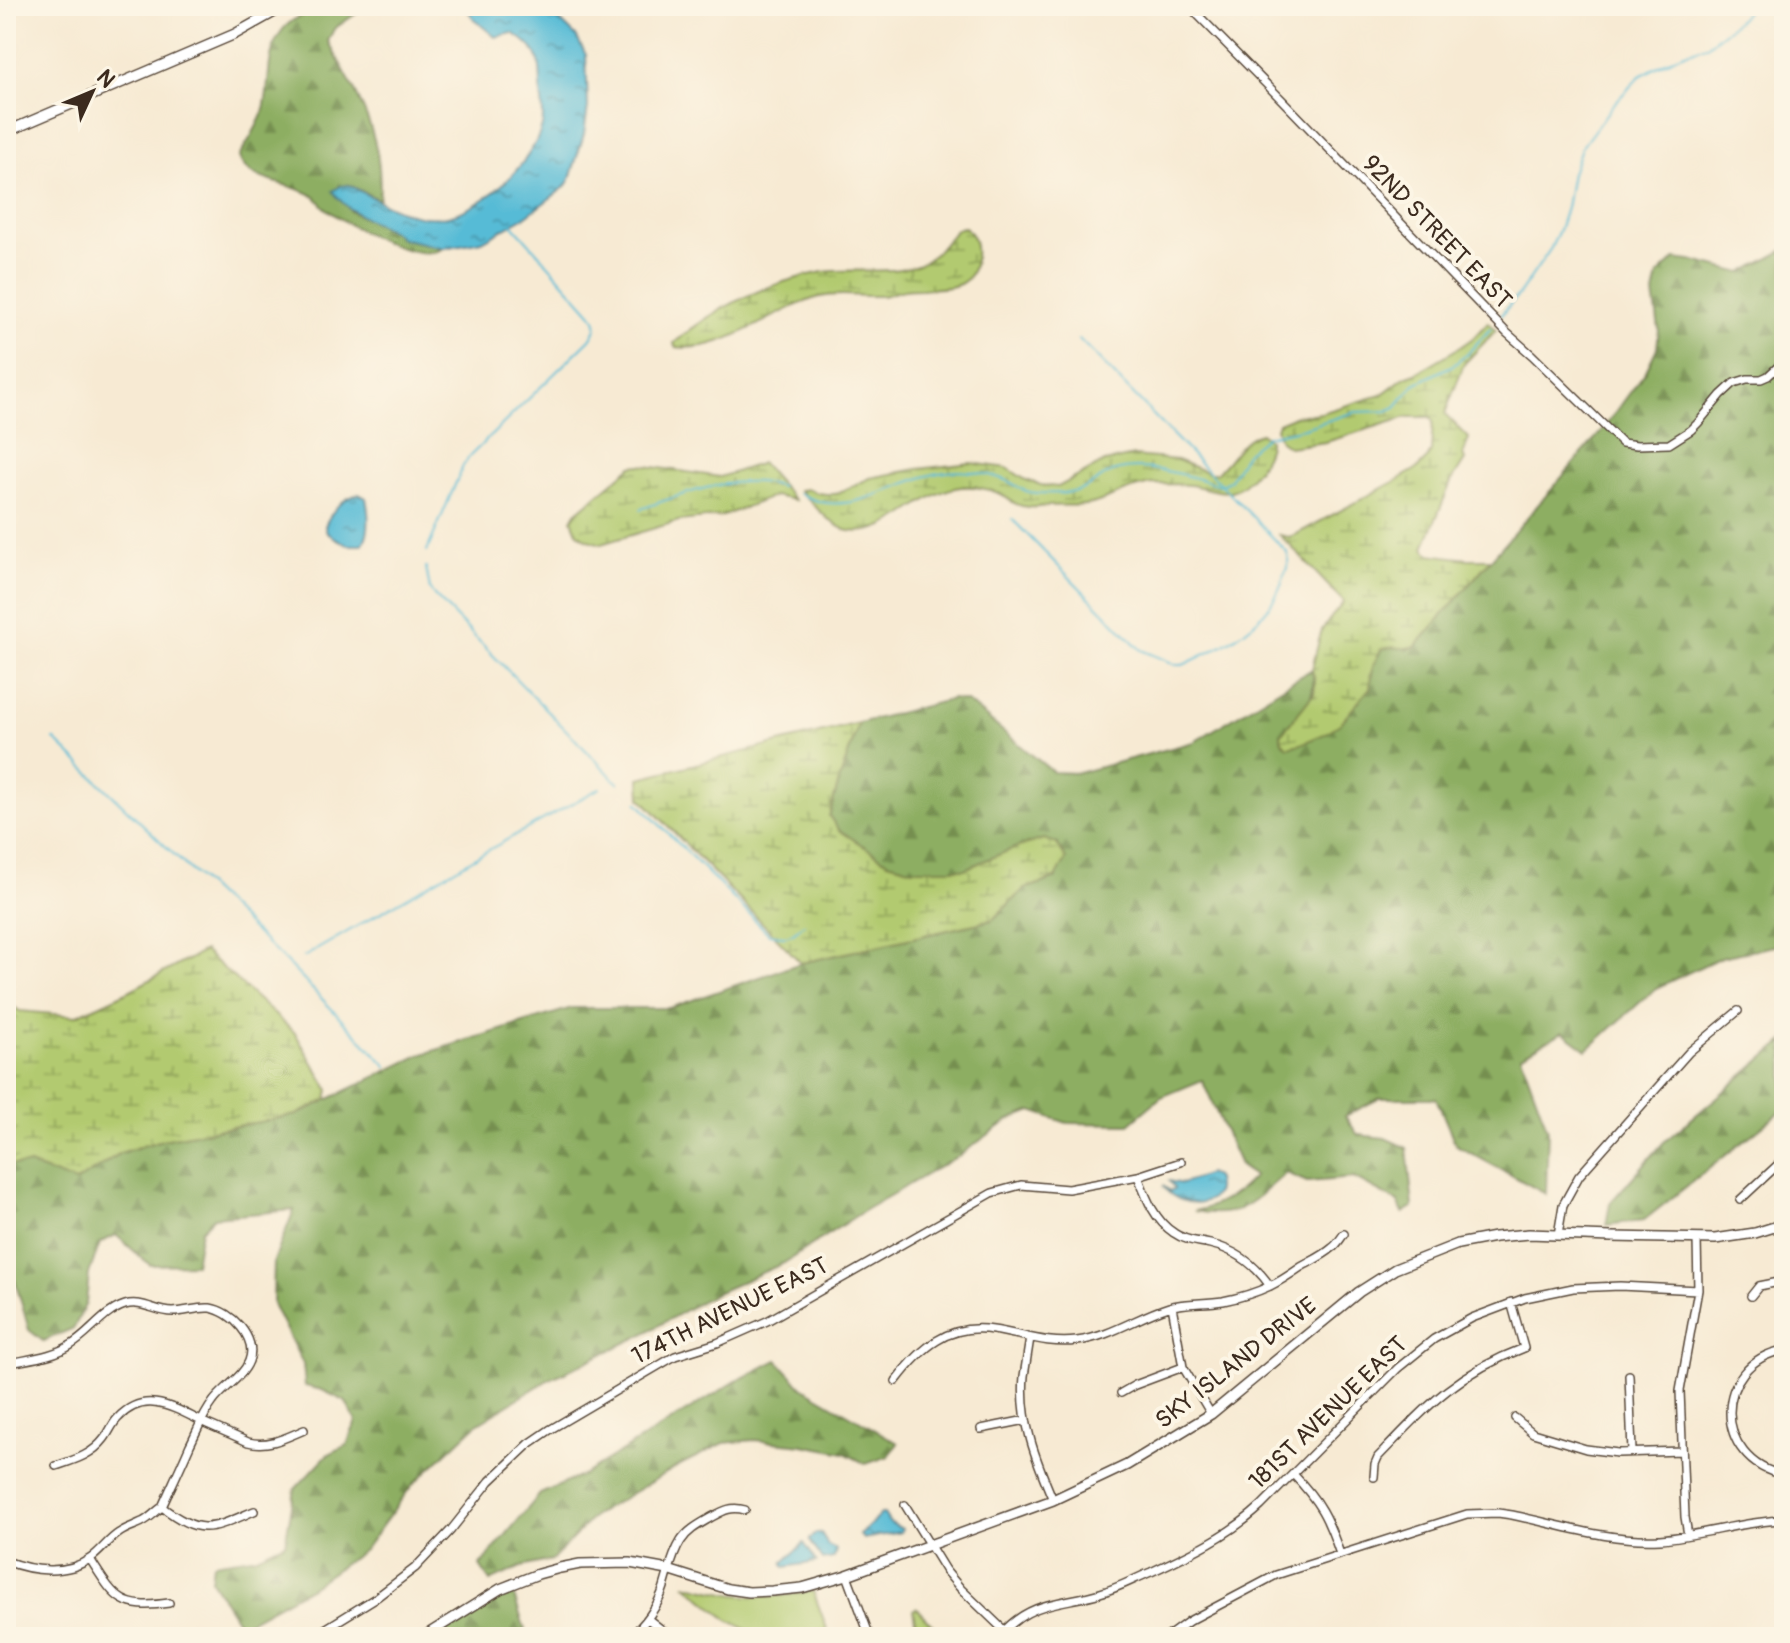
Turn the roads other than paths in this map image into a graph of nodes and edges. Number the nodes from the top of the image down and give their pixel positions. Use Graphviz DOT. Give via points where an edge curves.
graph roads {
  1 [pos="285,6"];
  2 [pos="1189,6"];
  3 [pos="6,132"];
  4 [pos="1784,361"];
  5 [pos="1738,1011"];
  6 [pos="1784,1159"];
  7 [pos="1181,1162"];
  8 [pos="1138,1176"];
  9 [pos="1740,1200"];
  10 [pos="1784,1224"];
  11 [pos="1344,1234"];
  12 [pos="1558,1235"];
  13 [pos="1697,1239"];
  14 [pos="1784,1281"];
  15 [pos="1270,1286"];
  16 [pos="1698,1290"];
  17 [pos="1751,1296"];
  18 [pos="1511,1302"];
  19 [pos="1172,1306"];
  20 [pos="1030,1338"];
  21 [pos="1784,1350"];
  22 [pos="6,1364"];
  23 [pos="1183,1367"];
  24 [pos="1629,1375"];
  25 [pos="896,1381"];
  26 [pos="1121,1393"];
  27 [pos="1211,1414"];
  28 [pos="1515,1418"];
  29 [pos="1026,1420"];
  30 [pos="201,1421"];
  31 [pos="981,1429"];
  32 [pos="304,1430"];
  33 [pos="1682,1451"];
  34 [pos="1632,1452"];
  35 [pos="56,1466"];
  36 [pos="1293,1474"];
  37 [pos="1784,1475"];
  38 [pos="1374,1477"];
  39 [pos="1053,1500"];
  40 [pos="905,1505"];
  41 [pos="162,1507"];
  42 [pos="745,1510"];
  43 [pos="254,1511"];
  44 [pos="1784,1520"];
  45 [pos="1688,1535"];
  46 [pos="930,1544"];
  47 [pos="1340,1554"];
  48 [pos="90,1559"];
  49 [pos="6,1561"];
  50 [pos="668,1570"];
  51 [pos="847,1575"];
  52 [pos="169,1603"];
  53 [pos="648,1619"];
  54 [pos="1008,1634"];
  55 [pos="312,1637"];
  56 [pos="423,1637"];
  57 [pos="629,1637"];
  58 [pos="671,1637"];
  59 [pos="870,1637"];
  60 [pos="1167,1637"];
  1 -- 3 [label="street" via="235,34"];
  2 -- 4 [label="street, 92ND STREET EAST" via="1507,333 1622,443 1665,445 1675,440 1734,383 1768,376"];
  5 -- 12 [label="street" via="1689,1052 1579,1176 1563,1205"];
  6 -- 9 [label="street"];
  7 -- 8 [label="street, 174TH AVENUE EAST"];
  8 -- 15 [label="street" via="1148,1203 1174,1233 1242,1256"];
  8 -- 55 [label="street, 174TH AVENUE EAST" via="1068,1189 1021,1185 992,1193 767,1321 675,1356 529,1444 415,1568"];
  10 -- 13 [label="street, SKY ISLAND DRIVE" via="1735,1237"];
  11 -- 15 [label="street" via="1332,1248"];
  12 -- 13 [label="street, SKY ISLAND DRIVE"];
  12 -- 27 [label="street, SKY ISLAND DRIVE" via="1458,1244 1395,1269 1359,1292"];
  13 -- 16 [label="street"];
  14 -- 17 [label="street" via="1759,1286"];
  15 -- 19 [label="street" via="1221,1301"];
  16 -- 18 [label="street, 181ST AVENUE EAST" via="1596,1286"];
  16 -- 33 [label="street" via="1682,1377"];
  18 -- 36 [label="street, 181ST AVENUE EAST" via="1462,1323 1415,1354"];
  18 -- 38 [label="street" via="1524,1348 1478,1368 1434,1399 1378,1457"];
  19 -- 20 [label="street" via="1092,1338"];
  19 -- 23 [label="street"];
  20 -- 25 [label="street" via="991,1330 956,1332 923,1349"];
  20 -- 29 [label="street" via="1024,1378"];
  21 -- 37 [label="street" via="1748,1368 1730,1408 1742,1450 1762,1468"];
  22 -- 30 [label="street" via="62,1350 127,1305 173,1312 210,1308 241,1327 251,1356"];
  23 -- 26 [label="street"];
  23 -- 27 [label="street"];
  24 -- 34 [label="street"];
  27 -- 39 [label="street, SKY ISLAND DRIVE" via="1127,1465"];
  28 -- 34 [label="street" via="1533,1433 1569,1445"];
  29 -- 31 [label="street"];
  29 -- 39 [label="street"];
  30 -- 32 [label="street" via="256,1444"];
  30 -- 35 [label="street" via="167,1405 141,1404 117,1419 95,1449"];
  30 -- 41 [label="street"];
  33 -- 34 [label="street"];
  33 -- 45 [label="street"];
  36 -- 47 [label="street" via="1326,1516"];
  36 -- 54 [label="street, 181ST AVENUE EAST" via="1252,1515 1193,1552 1116,1587 1039,1608 1016,1620"];
  39 -- 46 [label="street, SKY ISLAND DRIVE"];
  40 -- 46 [label="street"];
  41 -- 43 [label="street" via="203,1528"];
  41 -- 48 [label="street" via="120,1532"];
  42 -- 50 [label="street" via="726,1509 695,1527 683,1538"];
  44 -- 45 [label="street"];
  45 -- 47 [label="street" via="1624,1538 1481,1513"];
  46 -- 51 [label="street, SKY ISLAND DRIVE"];
  46 -- 54 [label="street" via="961,1589"];
  47 -- 60 [label="street" via="1276,1575"];
  48 -- 49 [label="street" via="53,1570"];
  48 -- 52 [label="street" via="107,1587 121,1598 140,1606"];
  50 -- 51 [label="street, SKY ISLAND DRIVE" via="749,1592 802,1588"];
  50 -- 53 [label="street"];
  50 -- 56 [label="street, SKY ISLAND DRIVE" via="602,1563 549,1571 500,1589"];
  51 -- 59 [label="street"];
  53 -- 57 [label="street"];
  53 -- 58 [label="street"];
}
